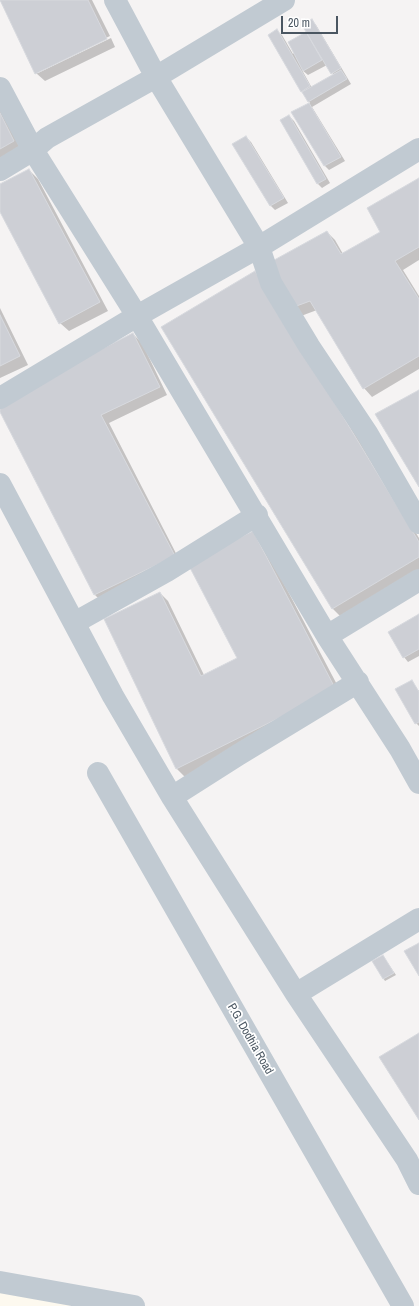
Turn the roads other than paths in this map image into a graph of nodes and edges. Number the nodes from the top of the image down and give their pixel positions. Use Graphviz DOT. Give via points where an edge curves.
graph roads {
  1 [pos="115,0"];
  2 [pos="284,0"];
  3 [pos="156,77"];
  4 [pos="0,88"];
  5 [pos="419,148"];
  6 [pos="33,150"];
  7 [pos="0,170"];
  8 [pos="259,247"];
  9 [pos="137,316"];
  10 [pos="0,398"];
  11 [pos="0,484"];
  12 [pos="256,515"];
  13 [pos="419,523"];
  14 [pos="419,580"];
  15 [pos="74,623"];
  16 [pos="327,636"];
  17 [pos="358,682"];
  18 [pos="98,772"];
  19 [pos="419,783"];
  20 [pos="172,797"];
  21 [pos="419,919"];
  22 [pos="296,994"];
  23 [pos="413,1157"];
  24 [pos="419,1184"];
  25 [pos="0,1282"];
  26 [pos="134,1306"];
  27 [pos="402,1306"];
  1 -- 3 [label="street"];
  2 -- 3 [label="street"];
  3 -- 6 [label="street" via="47,138"];
  3 -- 8 [label="street"];
  4 -- 6 [label="street"];
  5 -- 8 [label="street"];
  6 -- 7 [label="street"];
  6 -- 9 [label="street"];
  8 -- 9 [label="street"];
  8 -- 13 [label="street" via="271,283 367,433"];
  9 -- 10 [label="street"];
  9 -- 12 [label="street"];
  11 -- 15 [label="street"];
  12 -- 15 [label="street" via="167,571"];
  12 -- 16 [label="street"];
  14 -- 16 [label="street"];
  15 -- 20 [label="street"];
  16 -- 17 [label="street"];
  17 -- 19 [label="street"];
  17 -- 20 [label="street"];
  18 -- 27 [label="street, P.G. Dodhia Road"];
  20 -- 22 [label="street"];
  21 -- 22 [label="street"];
  22 -- 23 [label="street"];
  23 -- 24 [label="street"];
  25 -- 26 [label="street"];
}
